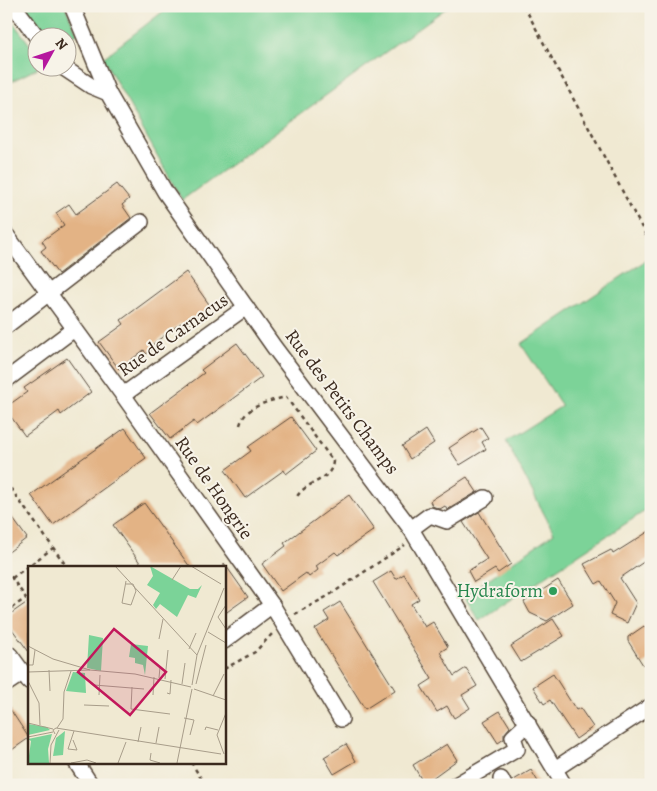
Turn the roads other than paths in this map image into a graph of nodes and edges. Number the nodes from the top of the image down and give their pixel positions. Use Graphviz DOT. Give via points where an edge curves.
graph roads {
  1 [pos="14,6"];
  2 [pos="72,6"];
  3 [pos="30,28"];
  4 [pos="78,77"];
  5 [pos="108,93"];
  6 [pos="140,222"];
  7 [pos="7,236"];
  8 [pos="48,295"];
  9 [pos="246,307"];
  10 [pos="6,326"];
  11 [pos="74,330"];
  12 [pos="6,380"];
  13 [pos="123,394"];
  14 [pos="486,498"];
  15 [pos="414,533"];
  16 [pos="272,605"];
  17 [pos="225,640"];
  18 [pos="10,655"];
  19 [pos="17,681"];
  20 [pos="651,706"];
  21 [pos="341,719"];
  22 [pos="528,723"];
  23 [pos="77,764"];
  24 [pos="555,769"];
  25 [pos="91,785"];
  26 [pos="456,785"];
  27 [pos="564,785"];
  1 -- 3 [label="street"];
  2 -- 5 [label="street, Rue des Petits Champs"];
  4 -- 5 [label="street"];
  5 -- 9 [label="street, Rue des Petits Champs" via="165,192"];
  6 -- 8 [label="street"];
  7 -- 8 [label="street, Rue de Hongrie"];
  8 -- 10 [label="street"];
  8 -- 11 [label="street, Rue de Hongrie"];
  9 -- 13 [label="street, Rue de Carnacus"];
  9 -- 15 [label="street, Rue des Petits Champs"];
  11 -- 12 [label="street"];
  11 -- 13 [label="street, Rue de Hongrie"];
  13 -- 16 [label="street, Rue de Hongrie"];
  14 -- 15 [label="street" via="447,521 430,515"];
  15 -- 22 [label="street, Rue des Petits Champs"];
  16 -- 17 [label="street"];
  16 -- 21 [label="street, Rue de Hongrie"];
  18 -- 19 [label="street"];
  20 -- 24 [label="street"];
  22 -- 24 [label="street, Rue des Petits Champs"];
  22 -- 26 [label="street" via="513,737 517,749"];
  23 -- 25 [label="street"];
  24 -- 27 [label="street, Rue des Petits Champs"];
}
